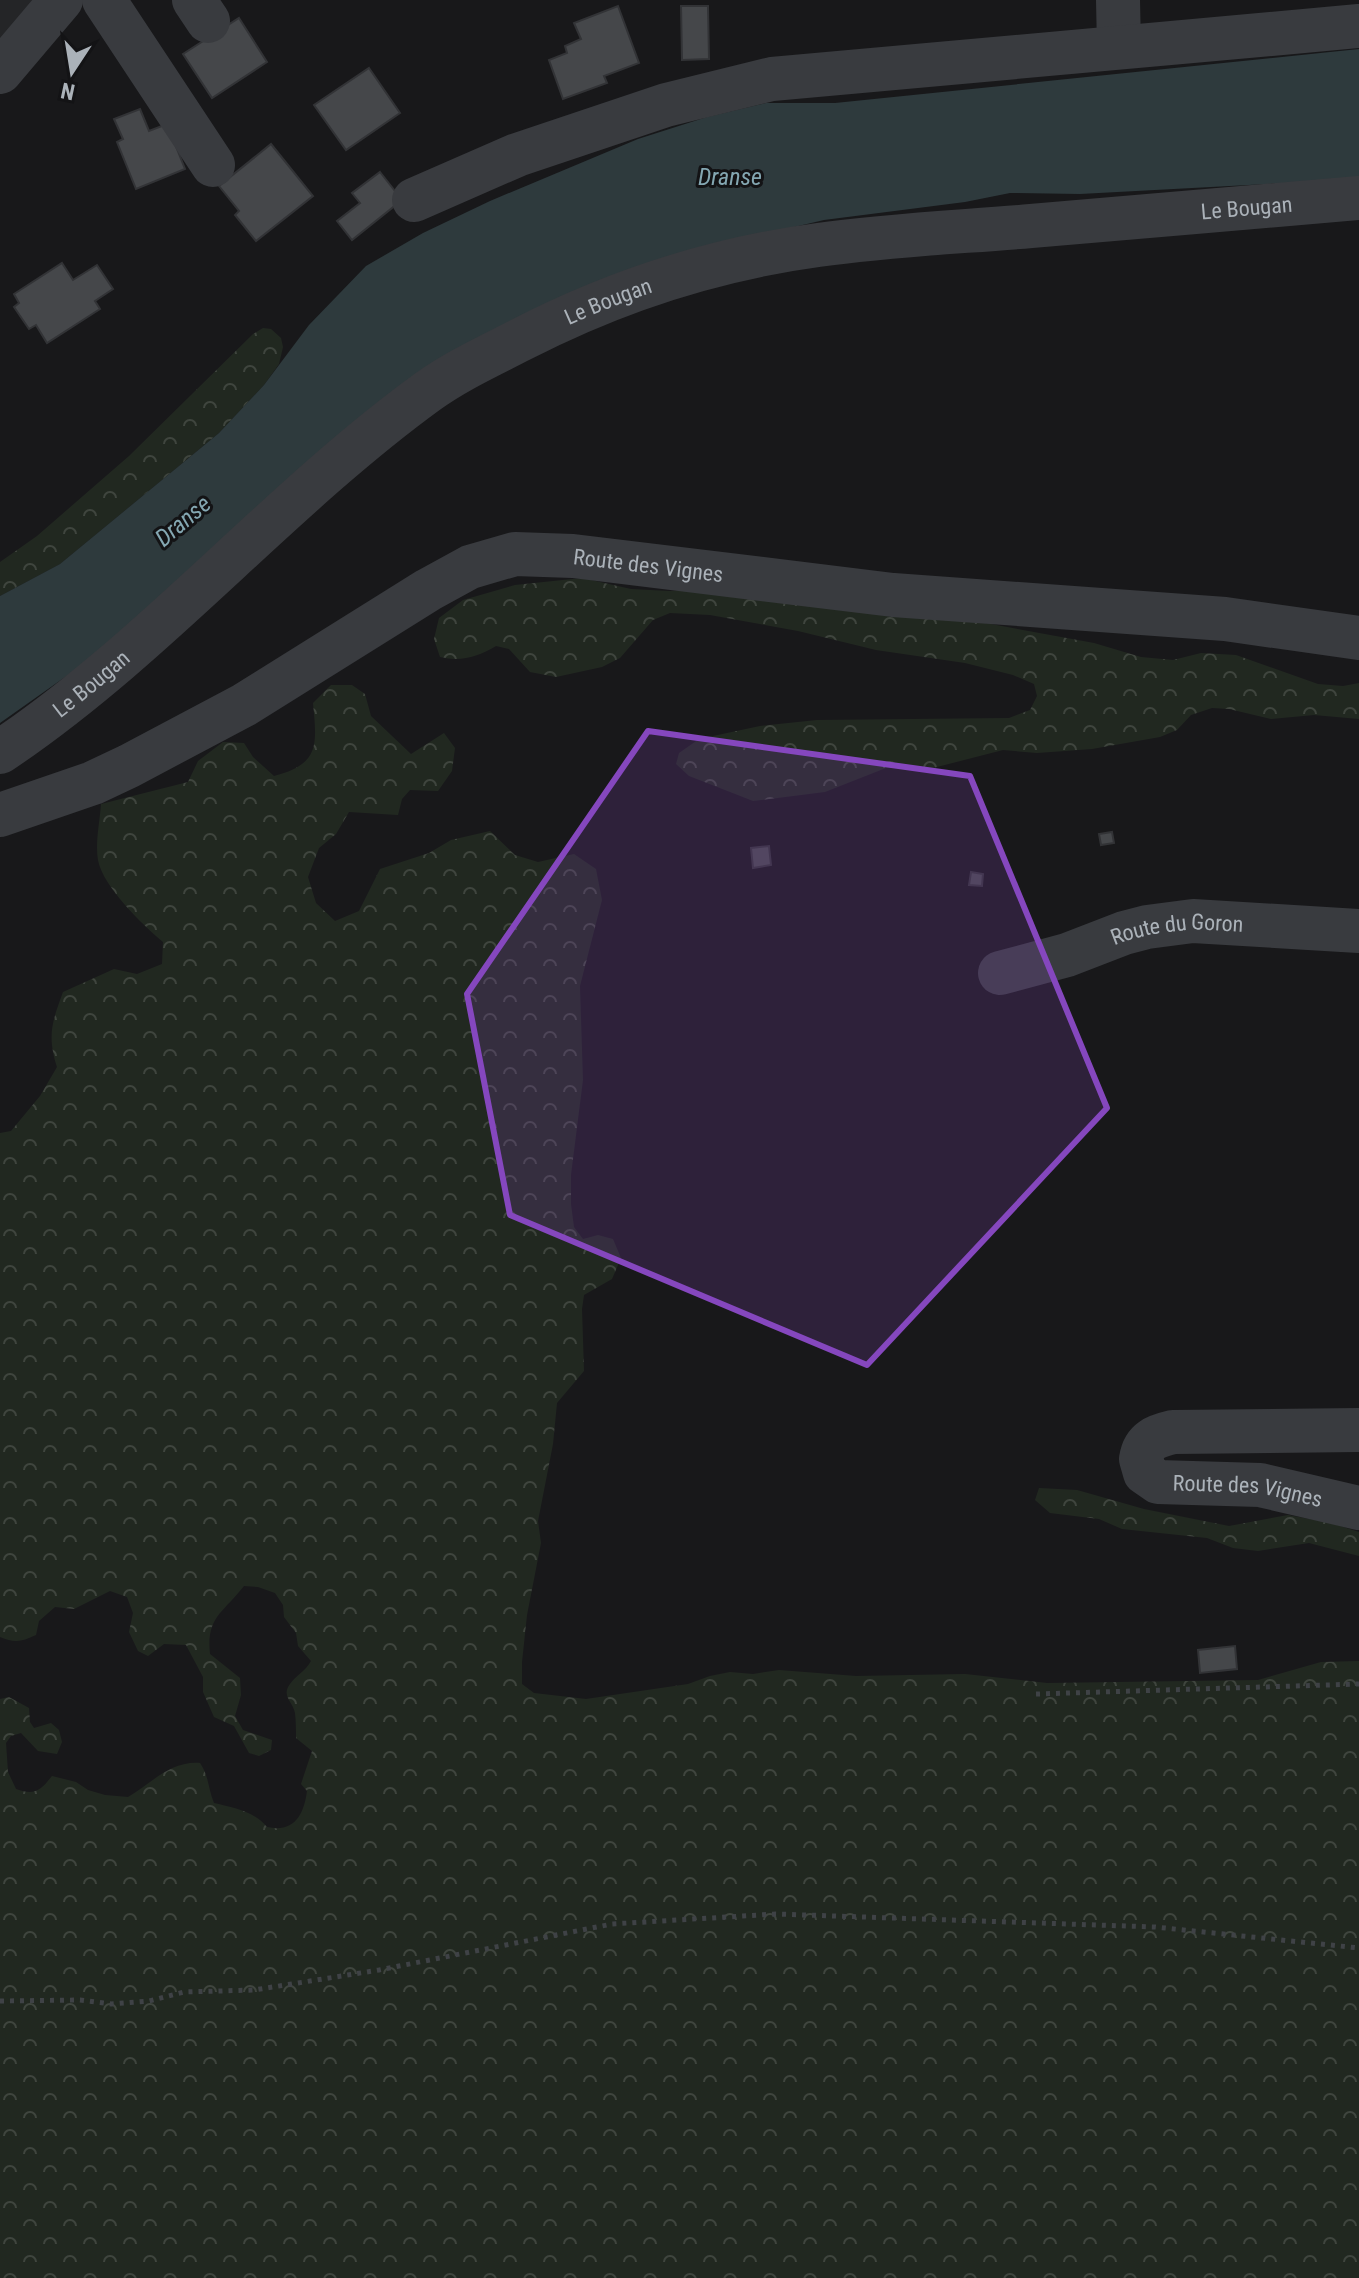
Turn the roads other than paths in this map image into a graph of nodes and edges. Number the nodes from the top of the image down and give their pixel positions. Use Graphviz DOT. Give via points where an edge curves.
graph roads {
  1 [pos="61,0"];
  2 [pos="82,0"];
  3 [pos="104,0"];
  4 [pos="1118,0"];
  5 [pos="1359,26"];
  6 [pos="1119,47"];
  7 [pos="0,72"];
  8 [pos="133,97"];
  9 [pos="213,165"];
  10 [pos="1359,198"];
  11 [pos="414,200"];
  12 [pos="1359,638"];
  13 [pos="0,752"];
  14 [pos="0,815"];
  15 [pos="1359,931"];
  16 [pos="1000,973"];
  17 [pos="1359,1430"];
  18 [pos="1359,1508"];
  1 -- 7 [label="street"];
  2 -- 8 [label="street"];
  3 -- 9 [label="street"];
  4 -- 6 [label="street"];
  5 -- 6 [label="street"];
  6 -- 11 [label="street" via="772,79 666,105 517,155"];
  10 -- 13 [label="street, Le Bougan" via="818,244 718,264 616,296 478,361 429,391 331,467 122,659"];
  12 -- 14 [label="street, Route des Vignes" via="1225,619 893,595 573,556 515,554 470,567 428,590 244,705 129,766"];
  15 -- 16 [label="street, Route du Goron" via="1171,923"];
  17 -- 18 [label="street, Route des Vignes" via="1173,1432 1154,1437 1141,1459 1145,1473 1158,1482 1260,1485"];
}
